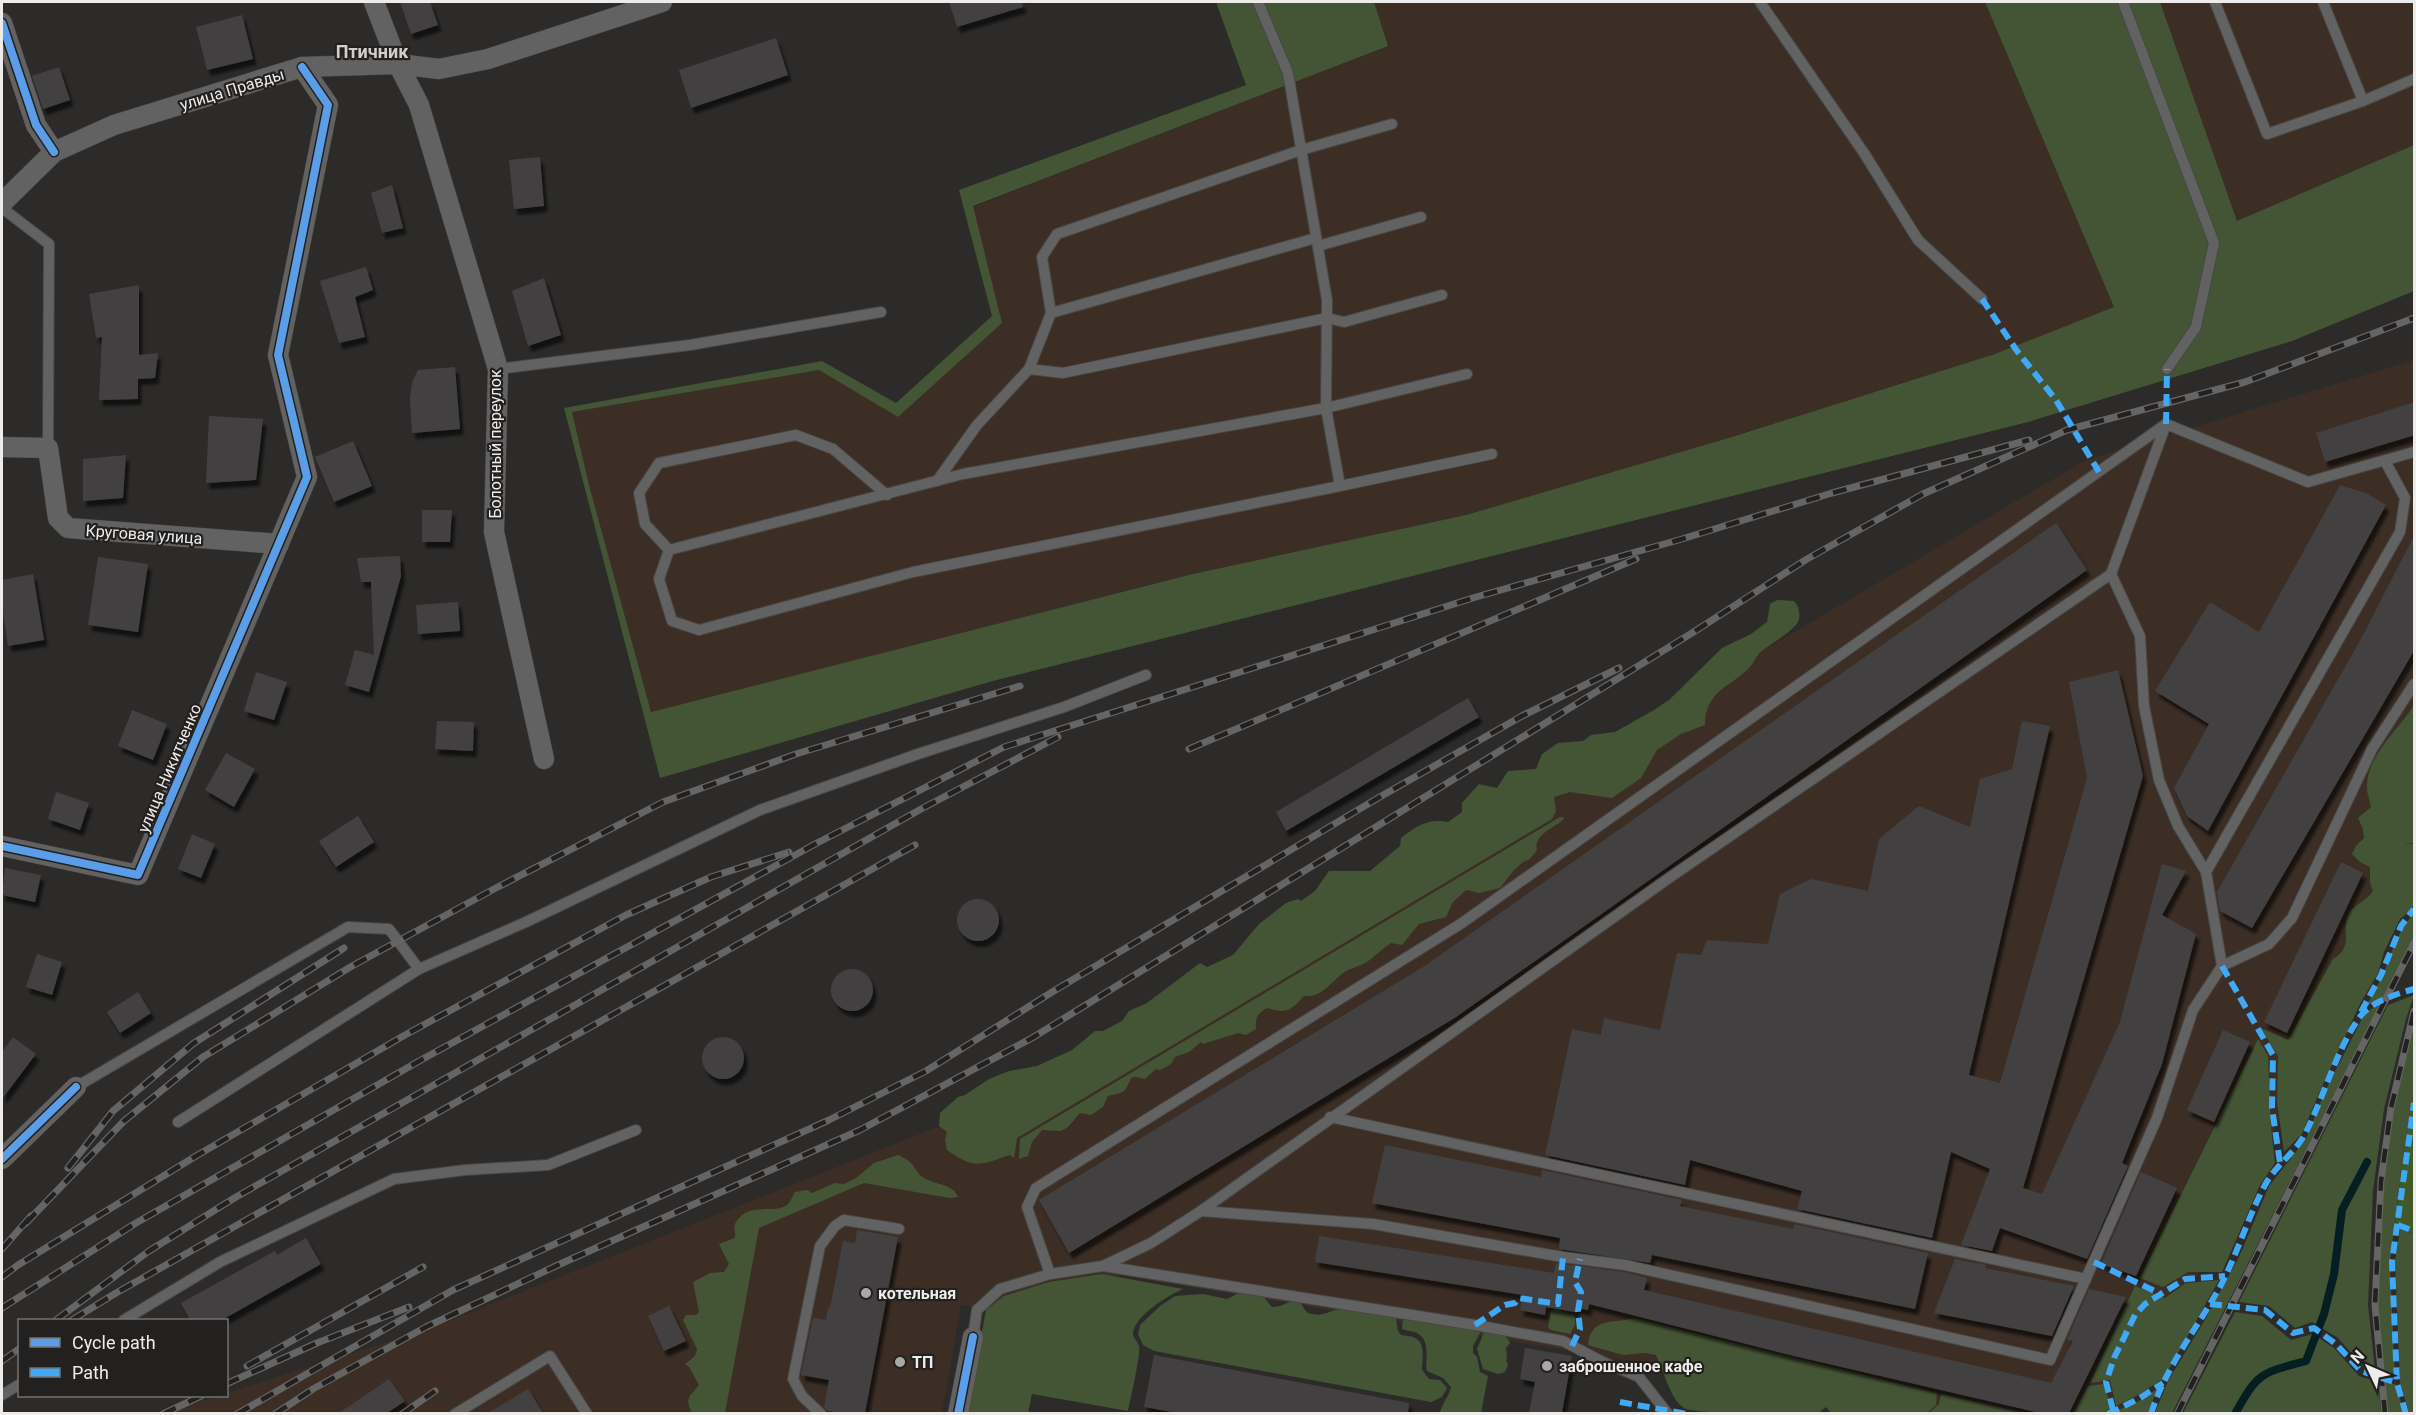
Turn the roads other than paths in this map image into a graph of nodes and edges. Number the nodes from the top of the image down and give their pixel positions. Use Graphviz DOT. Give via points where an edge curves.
graph roads {
  1 [pos="374,2"];
  2 [pos="662,2"];
  3 [pos="1258,2"];
  4 [pos="1760,2"];
  5 [pos="2124,2"];
  6 [pos="2215,2"];
  7 [pos="2323,2"];
  8 [pos="2,23"];
  9 [pos="398,64"];
  10 [pos="302,67"];
  11 [pos="2415,79"];
  12 [pos="2363,101"];
  13 [pos="1392,124"];
  14 [pos="1301,150"];
  15 [pos="54,152"];
  16 [pos="2,203"];
  17 [pos="2,208"];
  18 [pos="1421,216"];
  19 [pos="1317,242"];
  20 [pos="1442,295"];
  21 [pos="1982,299"];
  22 [pos="881,312"];
  23 [pos="1051,313"];
  24 [pos="1327,318"];
  25 [pos="498,369"];
  26 [pos="1029,369"];
  27 [pos="2168,369"];
  28 [pos="1467,374"];
  29 [pos="1326,408"];
  30 [pos="2166,424"];
  31 [pos="2,447"];
  32 [pos="48,448"];
  33 [pos="2415,452"];
  34 [pos="1492,454"];
  35 [pos="2385,461"];
  36 [pos="937,481"];
  37 [pos="1340,486"];
  38 [pos="887,495"];
  39 [pos="279,544"];
  40 [pos="669,550"];
  41 [pos="2111,574"];
  42 [pos="1146,675"];
  43 [pos="2415,684"];
  44 [pos="544,759"];
  45 [pos="2,846"];
  46 [pos="2206,872"];
  47 [pos="2222,966"];
  48 [pos="419,969"];
  49 [pos="76,1087"];
  50 [pos="1330,1117"];
  51 [pos="178,1122"];
  52 [pos="636,1130"];
  53 [pos="2,1159"];
  54 [pos="1201,1211"];
  55 [pos="899,1229"];
  56 [pos="1103,1266"];
  57 [pos="1050,1274"];
  58 [pos="2086,1280"];
  59 [pos="126,1319"];
  60 [pos="973,1337"];
  61 [pos="18,1385"];
  62 [pos="2,1395"];
  63 [pos="455,1413"];
  64 [pos="587,1413"];
  65 [pos="821,1413"];
  66 [pos="958,1413"];
  67 [pos="1668,1413"];
  1 -- 9 [label="street, Болотный переулок"];
  2 -- 9 [label="street, улица Правды" via="488,59 439,69"];
  3 -- 14 [label="lane" via="1288,73"];
  4 -- 21 [label="lane" via="1864,153 1918,240"];
  5 -- 27 [label="lane" via="2214,243 2196,327"];
  6 -- 12 [label="lane" via="2267,134"];
  7 -- 12 [label="lane"];
  8 -- 15 [label="street" via="36,125"];
  9 -- 10 [label="street, улица Правды"];
  9 -- 25 [label="street, Болотный переулок" via="419,105"];
  10 -- 15 [label="street, улица Правды" via="114,125"];
  10 -- 39 [label="street" via="328,105 278,355 307,477"];
  11 -- 12 [label="lane"];
  13 -- 14 [label="lane"];
  14 -- 19 [label="lane"];
  14 -- 23 [label="lane" via="1057,234 1041,257"];
  15 -- 16 [label="street, улица Правды"];
  17 -- 32 [label="lane" via="49,244"];
  18 -- 19 [label="lane"];
  19 -- 23 [label="lane"];
  19 -- 24 [label="lane"];
  20 -- 24 [label="lane" via="1344,322"];
  22 -- 25 [label="lane" via="690,345"];
  23 -- 26 [label="lane"];
  24 -- 26 [label="lane" via="1063,373"];
  24 -- 29 [label="lane"];
  25 -- 44 [label="street, Болотный переулок" via="494,532"];
  26 -- 36 [label="lane" via="977,425"];
  28 -- 29 [label="lane"];
  29 -- 36 [label="lane"];
  29 -- 37 [label="lane"];
  30 -- 35 [label="lane" via="2308,482"];
  30 -- 41 [label="lane"];
  30 -- 57 [label="lane" via="1462,923 1036,1188 1027,1207"];
  31 -- 32 [label="street"];
  32 -- 39 [label="street, Круговая улица" via="58,518 68,528"];
  33 -- 35 [label="lane"];
  34 -- 37 [label="lane"];
  35 -- 46 [label="lane" via="2405,498 2400,532"];
  36 -- 38 [label="lane"];
  37 -- 40 [label="lane" via="914,572 699,630 672,621 659,579"];
  38 -- 40 [label="lane"];
  38 -- 40 [label="lane" via="834,449 796,435 659,463 639,494 645,524"];
  39 -- 45 [label="street, улица Никитченко" via="138,875"];
  41 -- 46 [label="lane" via="2140,636 2144,706 2159,780 2178,826"];
  41 -- 50 [label="lane"];
  42 -- 48 [label="lane" via="1064,707 760,810"];
  43 -- 47 [label="lane" via="2372,749 2292,918 2269,944"];
  46 -- 47 [label="lane"];
  47 -- 58 [label="lane" via="2193,1010 2157,1118"];
  48 -- 49 [label="lane" via="389,929 348,927"];
  48 -- 51 [label="lane"];
  49 -- 53 [label="street"];
  50 -- 54 [label="lane"];
  50 -- 58 [label="lane"];
  52 -- 59 [label="lane" via="548,1165 394,1179 220,1262"];
  54 -- 56 [label="lane" via="1151,1243"];
  54 -- 58 [label="lane" via="1373,1224 1625,1265 2050,1360"];
  55 -- 65 [label="lane" via="844,1220 820,1246 793,1378 802,1396"];
  56 -- 57 [label="lane"];
  56 -- 67 [label="lane" via="1563,1341 1639,1377"];
  57 -- 60 [label="lane" via="1000,1289 977,1310"];
  60 -- 66 [label="street"];
  61 -- 62 [label="lane"];
  63 -- 64 [label="lane" via="550,1356"];
}
